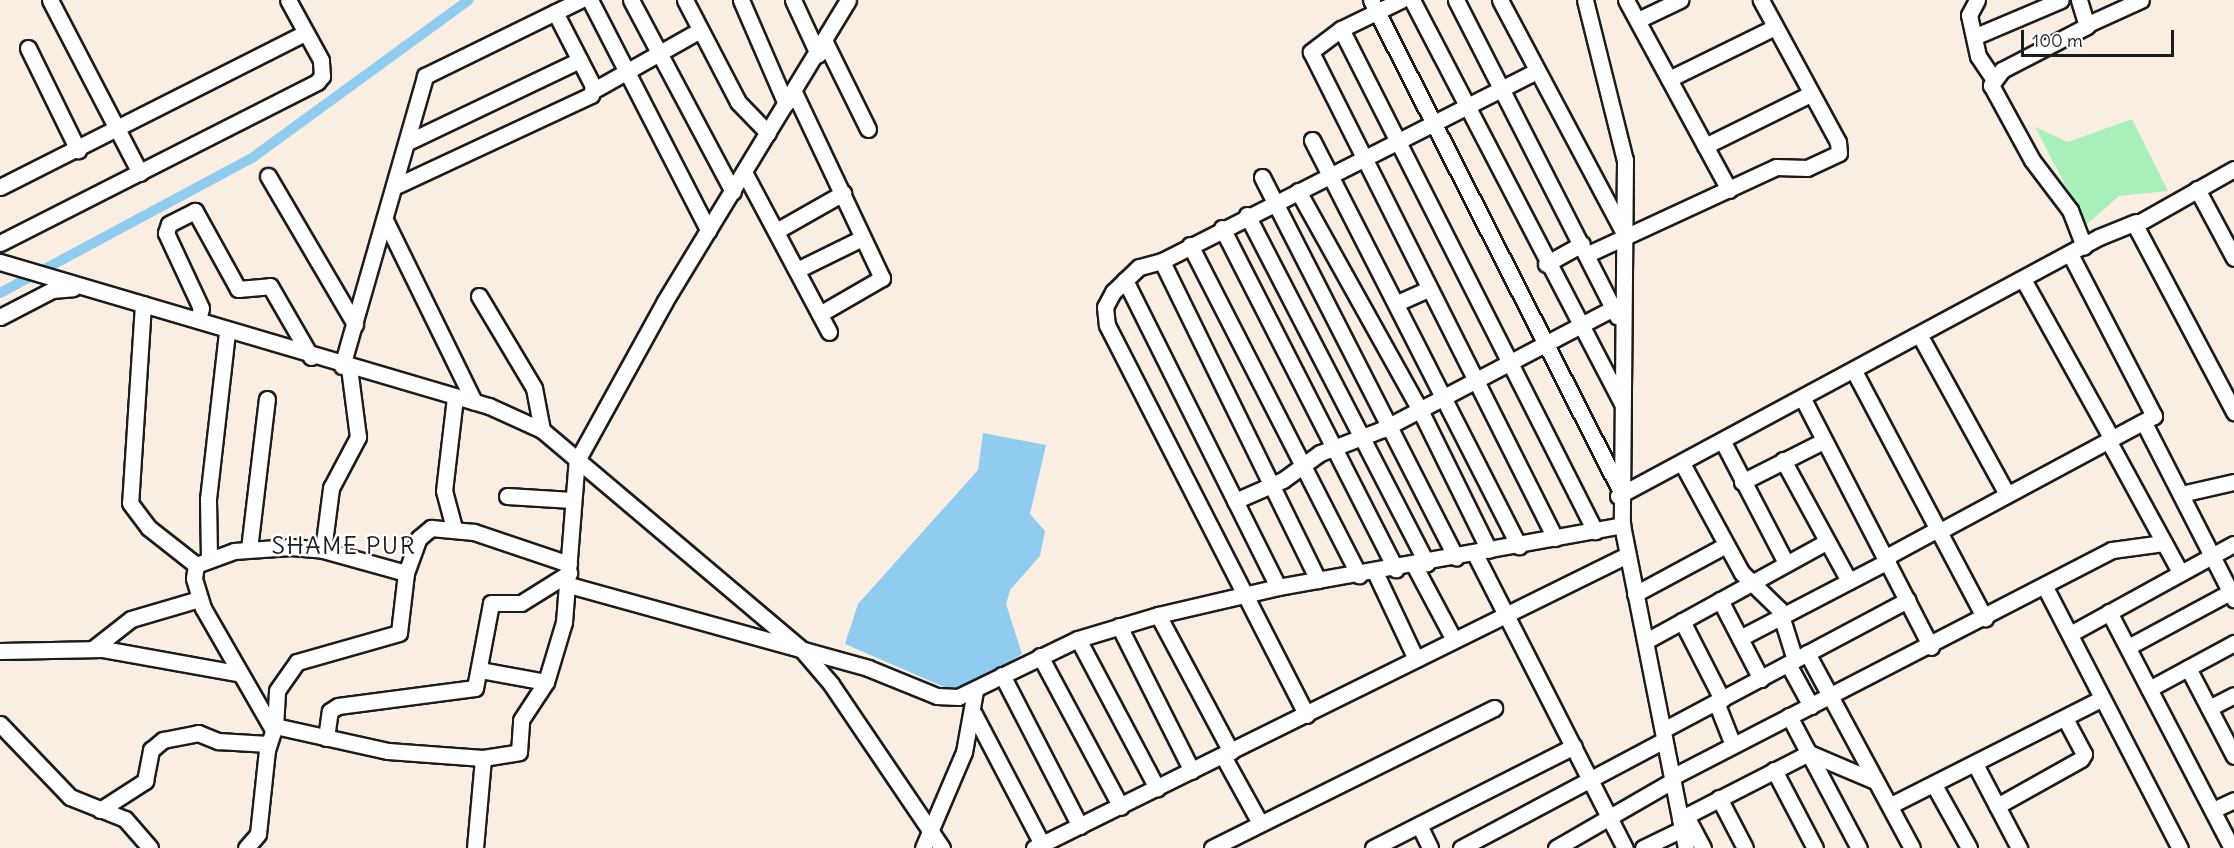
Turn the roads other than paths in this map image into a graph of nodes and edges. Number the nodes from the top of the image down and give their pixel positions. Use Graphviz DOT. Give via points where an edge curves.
graph roads {
  1 [pos="50,0"];
  2 [pos="288,0"];
  3 [pos="580,0"];
  4 [pos="590,0"];
  5 [pos="631,0"];
  6 [pos="685,0"];
  7 [pos="741,0"];
  8 [pos="793,0"];
  9 [pos="848,0"];
  10 [pos="1401,0"];
  11 [pos="1412,0"];
  12 [pos="1456,0"];
  13 [pos="1500,0"];
  14 [pos="1585,0"];
  15 [pos="1626,0"];
  16 [pos="1680,0"];
  17 [pos="1761,0"];
  18 [pos="1977,0"];
  19 [pos="2061,0"];
  20 [pos="2079,0"];
  21 [pos="2141,0"];
  22 [pos="1374,6"];
  23 [pos="555,12"];
  24 [pos="1638,20"];
  25 [pos="2088,24"];
  26 [pos="1775,27"];
  27 [pos="1341,29"];
  28 [pos="700,30"];
  29 [pos="303,34"];
  30 [pos="1976,36"];
  31 [pos="28,48"];
  32 [pos="822,48"];
  33 [pos="658,51"];
  34 [pos="580,60"];
  35 [pos="625,70"];
  36 [pos="1535,72"];
  37 [pos="1992,77"];
  38 [pos="1668,79"];
  39 [pos="1502,89"];
  40 [pos="594,90"];
  41 [pos="1810,94"];
  42 [pos="790,98"];
  43 [pos="1464,106"];
  44 [pos="1431,122"];
  45 [pos="868,129"];
  46 [pos="116,132"];
  47 [pos="768,133"];
  48 [pos="1312,140"];
  49 [pos="410,141"];
  50 [pos="1396,141"];
  51 [pos="1705,146"];
  52 [pos="78,150"];
  53 [pos="1363,159"];
  54 [pos="2234,168"];
  55 [pos="744,172"];
  56 [pos="140,173"];
  57 [pos="268,176"];
  58 [pos="1331,176"];
  59 [pos="1262,177"];
  60 [pos="398,184"];
  61 [pos="0,187"];
  62 [pos="2197,189"];
  63 [pos="1729,190"];
  64 [pos="1298,191"];
  65 [pos="733,192"];
  66 [pos="843,193"];
  67 [pos="1276,204"];
  68 [pos="1247,215"];
  69 [pos="386,222"];
  70 [pos="2136,222"];
  71 [pos="1222,228"];
  72 [pos="708,230"];
  73 [pos="778,230"];
  74 [pos="1622,234"];
  75 [pos="862,238"];
  76 [pos="0,243"];
  77 [pos="1190,245"];
  78 [pos="2084,246"];
  79 [pos="1585,249"];
  80 [pos="2070,254"];
  81 [pos="2234,258"];
  82 [pos="1162,261"];
  83 [pos="0,262"];
  84 [pos="1546,264"];
  85 [pos="797,270"];
  86 [pos="1125,280"];
  87 [pos="2024,281"];
  88 [pos="85,288"];
  89 [pos="1429,289"];
  90 [pos="479,296"];
  91 [pos="1397,303"];
  92 [pos="143,304"];
  93 [pos="1612,309"];
  94 [pos="820,314"];
  95 [pos="0,317"];
  96 [pos="198,320"];
  97 [pos="355,324"];
  98 [pos="1579,328"];
  99 [pos="1627,330"];
  100 [pos="227,332"];
  101 [pos="829,332"];
  102 [pos="1920,336"];
  103 [pos="1546,345"];
  104 [pos="311,357"];
  105 [pos="1510,363"];
  106 [pos="346,367"];
  107 [pos="1854,371"];
  108 [pos="1478,380"];
  109 [pos="1444,396"];
  110 [pos="455,398"];
  111 [pos="267,399"];
  112 [pos="1803,399"];
  113 [pos="474,402"];
  114 [pos="1622,404"];
  115 [pos="1419,408"];
  116 [pos="2234,412"];
  117 [pos="2144,423"];
  118 [pos="1389,425"];
  119 [pos="542,430"];
  120 [pos="1362,437"];
  121 [pos="2110,439"];
  122 [pos="1823,441"];
  123 [pos="1723,442"];
  124 [pos="1334,447"];
  125 [pos="578,456"];
  126 [pos="1782,460"];
  127 [pos="1303,465"];
  128 [pos="1683,465"];
  129 [pos="1742,482"];
  130 [pos="2234,482"];
  131 [pos="1272,485"];
  132 [pos="1618,491"];
  133 [pos="2007,494"];
  134 [pos="2181,494"];
  135 [pos="507,496"];
  136 [pos="572,500"];
  137 [pos="1235,501"];
  138 [pos="1622,525"];
  139 [pos="454,528"];
  140 [pos="1939,530"];
  141 [pos="1595,531"];
  142 [pos="1556,538"];
  143 [pos="1826,542"];
  144 [pos="2164,543"];
  145 [pos="2234,544"];
  146 [pos="1726,545"];
  147 [pos="1519,546"];
  148 [pos="249,549"];
  149 [pos="323,550"];
  150 [pos="1482,552"];
  151 [pos="1627,555"];
  152 [pos="2212,555"];
  153 [pos="1456,557"];
  154 [pos="1887,559"];
  155 [pos="202,561"];
  156 [pos="1786,563"];
  157 [pos="1421,564"];
  158 [pos="1396,569"];
  159 [pos="1375,572"];
  160 [pos="2180,572"];
  161 [pos="406,573"];
  162 [pos="569,574"];
  163 [pos="1359,575"];
  164 [pos="1318,580"];
  165 [pos="1849,582"];
  166 [pos="1750,584"];
  167 [pos="1278,587"];
  168 [pos="2045,587"];
  169 [pos="1635,594"];
  170 [pos="1244,595"];
  171 [pos="2232,596"];
  172 [pos="199,599"];
  173 [pos="1720,600"];
  174 [pos="1908,600"];
  175 [pos="2109,612"];
  176 [pos="1158,615"];
  177 [pos="1507,616"];
  178 [pos="1783,616"];
  179 [pos="1985,618"];
  180 [pos="1682,621"];
  181 [pos="1119,626"];
  182 [pos="2070,634"];
  183 [pos="1740,638"];
  184 [pos="1078,639"];
  185 [pos="1454,640"];
  186 [pos="1646,641"];
  187 [pos="2234,643"];
  188 [pos="2128,646"];
  189 [pos="1931,647"];
  190 [pos="94,648"];
  191 [pos="802,650"];
  192 [pos="0,651"];
  193 [pos="1040,656"];
  194 [pos="1416,659"];
  195 [pos="1797,659"];
  196 [pos="2188,669"];
  197 [pos="480,670"];
  198 [pos="236,673"];
  199 [pos="1002,675"];
  200 [pos="1761,679"];
  201 [pos="546,682"];
  202 [pos="2149,689"];
  203 [pos="975,691"];
  204 [pos="2234,695"];
  205 [pos="1832,697"];
  206 [pos="2101,699"];
  207 [pos="1719,700"];
  208 [pos="1811,706"];
  209 [pos="1494,708"];
  210 [pos="2209,708"];
  211 [pos="974,714"];
  212 [pos="1307,715"];
  213 [pos="1789,716"];
  214 [pos="2065,719"];
  215 [pos="0,724"];
  216 [pos="273,727"];
  217 [pos="1664,735"];
  218 [pos="326,738"];
  219 [pos="268,744"];
  220 [pos="1733,745"];
  221 [pos="1574,746"];
  222 [pos="1809,753"];
  223 [pos="2233,753"];
  224 [pos="1227,754"];
  225 [pos="483,758"];
  226 [pos="1976,766"];
  227 [pos="1774,770"];
  228 [pos="1191,771"];
  229 [pos="1589,779"];
  230 [pos="1672,779"];
  231 [pos="1875,781"];
  232 [pos="1934,785"];
  233 [pos="1157,788"];
  234 [pos="1719,798"];
  235 [pos="2234,800"];
  236 [pos="1891,805"];
  237 [pos="1997,806"];
  238 [pos="1120,807"];
  239 [pos="100,810"];
  240 [pos="2213,810"];
  241 [pos="1610,820"];
  242 [pos="1683,821"];
  243 [pos="1260,823"];
  244 [pos="1419,825"];
  245 [pos="1080,826"];
  246 [pos="933,834"];
  247 [pos="253,846"];
  248 [pos="1038,846"];
  249 [pos="150,848"];
  250 [pos="475,848"];
  251 [pos="924,848"];
  252 [pos="942,848"];
  253 [pos="1212,848"];
  254 [pos="1373,848"];
  255 [pos="1430,848"];
  256 [pos="1461,848"];
  257 [pos="1556,848"];
  258 [pos="1625,848"];
  259 [pos="1642,848"];
  260 [pos="1686,848"];
  261 [pos="1703,848"];
  262 [pos="1745,848"];
  263 [pos="1815,848"];
  264 [pos="1859,848"];
  265 [pos="1912,848"];
  266 [pos="1969,848"];
  267 [pos="2019,848"];
  268 [pos="2180,848"];
  269 [pos="2232,848"];
  1 -- 46 [label="street"];
  2 -- 29 [label="street"];
  3 -- 23 [label="street"];
  4 -- 35 [label="street"];
  5 -- 33 [label="street"];
  6 -- 28 [label="street"];
  7 -- 42 [label="street"];
  8 -- 32 [label="street"];
  9 -- 32 [label="street"];
  10 -- 22 [label="street"];
  11 -- 43 [label="street"];
  12 -- 39 [label="street"];
  13 -- 36 [label="street"];
  14 -- 74 [label="street" via="1597,64 1624,150"];
  15 -- 24 [label="street"];
  16 -- 24 [label="street"];
  17 -- 26 [label="street"];
  18 -- 30 [label="street" via="1969,15"];
  19 -- 30 [label="street"];
  20 -- 25 [label="street"];
  21 -- 25 [label="street"];
  22 -- 27 [label="street"];
  22 -- 44 [label="street"];
  23 -- 34 [label="street"];
  23 -- 49 [label="street" via="426,75"];
  24 -- 38 [label="street"];
  25 -- 37 [label="street"];
  26 -- 38 [label="street"];
  26 -- 41 [label="street"];
  27 -- 50 [label="street"];
  27 -- 53 [label="street" via="1311,52"];
  28 -- 33 [label="street"];
  28 -- 47 [label="street" via="738,102"];
  29 -- 46 [label="street"];
  29 -- 56 [label="street" via="321,60 322,76 317,82"];
  30 -- 37 [label="street" via="1978,56"];
  31 -- 52 [label="street"];
  32 -- 42 [label="street"];
  32 -- 45 [label="street"];
  33 -- 35 [label="street"];
  33 -- 65 [label="street"];
  34 -- 40 [label="street"];
  34 -- 49 [label="street"];
  35 -- 40 [label="street"];
  35 -- 72 [label="street"];
  36 -- 39 [label="street"];
  36 -- 74 [label="street"];
  37 -- 78 [label="street" via="2010,120 2070,210"];
  38 -- 51 [label="street"];
  39 -- 43 [label="street"];
  39 -- 79 [label="street"];
  40 -- 60 [label="street"];
  41 -- 51 [label="street"];
  41 -- 63 [label="street" via="1838,142 1839,153 1807,168 1776,167"];
  42 -- 47 [label="street"];
  42 -- 66 [label="street"];
  43 -- 44 [label="street"];
  43 -- 84 [label="street"];
  44 -- 50 [label="street"];
  44 -- 103 [label="street"];
  46 -- 52 [label="street"];
  46 -- 56 [label="street"];
  47 -- 55 [label="street"];
  48 -- 58 [label="street"];
  49 -- 60 [label="street"];
  50 -- 53 [label="street"];
  50 -- 105 [label="street"];
  51 -- 63 [label="street"];
  52 -- 61 [label="street"];
  53 -- 58 [label="street"];
  53 -- 89 [label="street"];
  54 -- 62 [label="street"];
  55 -- 65 [label="street"];
  55 -- 73 [label="street"];
  56 -- 76 [label="street"];
  57 -- 97 [label="street"];
  58 -- 64 [label="street"];
  58 -- 91 [label="street"];
  59 -- 67 [label="street"];
  60 -- 69 [label="street"];
  62 -- 70 [label="street"];
  62 -- 81 [label="street"];
  63 -- 74 [label="street"];
  64 -- 67 [label="street"];
  64 -- 115 [label="street"];
  65 -- 72 [label="street"];
  66 -- 73 [label="street"];
  66 -- 75 [label="street"];
  67 -- 68 [label="street"];
  67 -- 118 [label="street"];
  68 -- 71 [label="street"];
  68 -- 120 [label="street"];
  69 -- 97 [label="street"];
  69 -- 113 [label="street"];
  70 -- 78 [label="street"];
  70 -- 116 [label="street"];
  71 -- 77 [label="street"];
  71 -- 124 [label="street"];
  72 -- 125 [label="street"];
  73 -- 85 [label="street"];
  74 -- 79 [label="street"];
  74 -- 99 [label="street"];
  75 -- 85 [label="street"];
  75 -- 94 [label="street" via="881,281"];
  77 -- 82 [label="street"];
  77 -- 127 [label="street"];
  78 -- 80 [label="street"];
  79 -- 84 [label="street"];
  79 -- 93 [label="street"];
  80 -- 87 [label="street"];
  80 -- 117 [label="street" via="2154,412"];
  82 -- 86 [label="street" via="1139,267"];
  82 -- 131 [label="street"];
  83 -- 88 [label="street"];
  84 -- 98 [label="street"];
  85 -- 94 [label="street"];
  86 -- 137 [label="street"];
  86 -- 170 [label="street" via="1108,299 1107,325"];
  87 -- 102 [label="street"];
  87 -- 121 [label="street"];
  88 -- 92 [label="street"];
  88 -- 95 [label="street" via="52,290"];
  89 -- 91 [label="street"];
  89 -- 108 [label="street"];
  90 -- 119 [label="street" via="534,388"];
  91 -- 109 [label="street"];
  92 -- 96 [label="street"];
  92 -- 155 [label="street" via="130,503 149,528"];
  93 -- 98 [label="street"];
  93 -- 99 [label="street"];
  94 -- 101 [label="street"];
  96 -- 100 [label="street"];
  96 -- 104 [label="street" via="201,308 166,233 169,224 195,211 238,289 270,286"];
  97 -- 106 [label="street"];
  98 -- 103 [label="street"];
  98 -- 114 [label="street"];
  99 -- 114 [label="street"];
  100 -- 104 [label="street"];
  100 -- 155 [label="street"];
  102 -- 107 [label="street"];
  102 -- 133 [label="street"];
  103 -- 105 [label="street"];
  103 -- 132 [label="street"];
  104 -- 106 [label="street"];
  105 -- 108 [label="street"];
  105 -- 141 [label="street"];
  106 -- 110 [label="street"];
  106 -- 149 [label="street" via="357,437 331,488"];
  107 -- 112 [label="street"];
  107 -- 140 [label="street"];
  108 -- 109 [label="street"];
  108 -- 142 [label="street"];
  109 -- 115 [label="street"];
  109 -- 147 [label="street"];
  110 -- 113 [label="street"];
  110 -- 139 [label="street" via="444,491"];
  111 -- 148 [label="street"];
  112 -- 122 [label="street"];
  112 -- 123 [label="street"];
  113 -- 119 [label="street"];
  114 -- 132 [label="street"];
  115 -- 118 [label="street"];
  115 -- 150 [label="street"];
  117 -- 121 [label="street"];
  117 -- 134 [label="street"];
  118 -- 120 [label="street"];
  118 -- 153 [label="street"];
  119 -- 125 [label="street"];
  120 -- 124 [label="street"];
  120 -- 157 [label="street"];
  121 -- 133 [label="street"];
  121 -- 144 [label="street"];
  122 -- 126 [label="street"];
  122 -- 154 [label="street"];
  123 -- 128 [label="street"];
  123 -- 129 [label="street"];
  124 -- 127 [label="street"];
  124 -- 158 [label="street"];
  125 -- 136 [label="street"];
  125 -- 191 [label="street"];
  126 -- 129 [label="street"];
  126 -- 143 [label="street"];
  127 -- 131 [label="street"];
  127 -- 163 [label="street"];
  128 -- 132 [label="street"];
  128 -- 146 [label="street"];
  129 -- 156 [label="street"];
  130 -- 134 [label="street"];
  131 -- 137 [label="street"];
  131 -- 164 [label="street"];
  132 -- 138 [label="street"];
  133 -- 140 [label="street"];
  134 -- 152 [label="street"];
  135 -- 136 [label="street"];
  136 -- 162 [label="street"];
  137 -- 167 [label="street"];
  138 -- 141 [label="street"];
  138 -- 151 [label="street"];
  139 -- 161 [label="street" via="423,533"];
  139 -- 162 [label="street"];
  140 -- 154 [label="street"];
  140 -- 179 [label="street"];
  141 -- 142 [label="street"];
  142 -- 147 [label="street"];
  143 -- 156 [label="street"];
  143 -- 165 [label="street"];
  144 -- 160 [label="street"];
  144 -- 168 [label="street" via="2112,550"];
  145 -- 152 [label="street"];
  146 -- 166 [label="street"];
  146 -- 169 [label="street"];
  147 -- 150 [label="street"];
  148 -- 149 [label="street"];
  148 -- 155 [label="street"];
  149 -- 161 [label="street"];
  150 -- 153 [label="street"];
  150 -- 177 [label="street"];
  151 -- 169 [label="street"];
  151 -- 177 [label="street"];
  152 -- 160 [label="street"];
  152 -- 171 [label="street"];
  153 -- 157 [label="street"];
  154 -- 165 [label="street"];
  154 -- 174 [label="street"];
  155 -- 172 [label="street"];
  156 -- 166 [label="street"];
  157 -- 158 [label="street"];
  157 -- 185 [label="street"];
  158 -- 159 [label="street"];
  159 -- 163 [label="street"];
  159 -- 194 [label="street"];
  160 -- 175 [label="street"];
  161 -- 216 [label="street" via="399,633 297,662 277,691"];
  162 -- 191 [label="street"];
  162 -- 197 [label="street" via="520,603 491,603"];
  162 -- 201 [label="street"];
  163 -- 164 [label="street"];
  164 -- 167 [label="street"];
  165 -- 178 [label="street"];
  166 -- 173 [label="street"];
  166 -- 178 [label="street"];
  167 -- 170 [label="street"];
  168 -- 179 [label="street"];
  168 -- 182 [label="street"];
  169 -- 186 [label="street"];
  170 -- 176 [label="street"];
  170 -- 212 [label="street"];
  171 -- 188 [label="street"];
  172 -- 190 [label="street" via="130,619"];
  172 -- 198 [label="street"];
  173 -- 180 [label="street"];
  173 -- 183 [label="street"];
  174 -- 189 [label="street"];
  174 -- 195 [label="street"];
  175 -- 182 [label="street"];
  175 -- 188 [label="street"];
  176 -- 181 [label="street"];
  176 -- 224 [label="street"];
  177 -- 185 [label="street"];
  177 -- 221 [label="street"];
  178 -- 183 [label="street"];
  178 -- 195 [label="street"];
  179 -- 189 [label="street"];
  180 -- 186 [label="street"];
  180 -- 207 [label="street"];
  181 -- 184 [label="street"];
  181 -- 228 [label="street"];
  182 -- 206 [label="street"];
  183 -- 200 [label="street"];
  184 -- 193 [label="street"];
  184 -- 233 [label="street"];
  185 -- 194 [label="street"];
  186 -- 217 [label="street"];
  187 -- 196 [label="street"];
  188 -- 202 [label="street"];
  189 -- 205 [label="street"];
  190 -- 192 [label="street"];
  190 -- 198 [label="street"];
  191 -- 203 [label="street" via="879,671 938,696"];
  191 -- 246 [label="street"];
  193 -- 199 [label="street"];
  193 -- 238 [label="street"];
  194 -- 212 [label="street"];
  195 -- 200 [label="street"];
  195 -- 205 [label="street"];
  195 -- 208 [label="street"];
  196 -- 202 [label="street"];
  196 -- 210 [label="street"];
  197 -- 201 [label="street"];
  197 -- 218 [label="street" via="473,689 338,706 330,711"];
  198 -- 216 [label="street"];
  199 -- 203 [label="street"];
  199 -- 245 [label="street"];
  200 -- 207 [label="street"];
  201 -- 225 [label="street" via="521,720 519,752"];
  202 -- 240 [label="street"];
  203 -- 211 [label="street"];
  204 -- 210 [label="street"];
  205 -- 208 [label="street"];
  205 -- 231 [label="street"];
  206 -- 214 [label="street"];
  206 -- 268 [label="street"];
  207 -- 217 [label="street"];
  207 -- 220 [label="street"];
  208 -- 213 [label="street"];
  209 -- 243 [label="street"];
  210 -- 223 [label="street"];
  211 -- 246 [label="street"];
  211 -- 248 [label="street"];
  212 -- 224 [label="street"];
  213 -- 220 [label="street"];
  213 -- 222 [label="street"];
  214 -- 226 [label="street"];
  214 -- 237 [label="street" via="2082,750 2081,759"];
  215 -- 239 [label="street" via="70,797"];
  216 -- 218 [label="street"];
  216 -- 219 [label="street"];
  217 -- 229 [label="street"];
  217 -- 230 [label="street"];
  218 -- 225 [label="street" via="378,750"];
  219 -- 239 [label="street" via="218,741 198,733 163,740 151,750 145,781"];
  219 -- 247 [label="street"];
  220 -- 230 [label="street"];
  221 -- 229 [label="street"];
  221 -- 244 [label="street"];
  222 -- 227 [label="street"];
  222 -- 231 [label="street"];
  222 -- 264 [label="street"];
  224 -- 228 [label="street"];
  224 -- 243 [label="street"];
  225 -- 250 [label="street"];
  226 -- 232 [label="street"];
  226 -- 237 [label="street"];
  227 -- 234 [label="street"];
  227 -- 263 [label="street"];
  228 -- 233 [label="street"];
  229 -- 241 [label="street"];
  229 -- 256 [label="street"];
  230 -- 241 [label="street"];
  230 -- 242 [label="street"];
  231 -- 236 [label="street"];
  232 -- 236 [label="street"];
  232 -- 266 [label="street"];
  233 -- 238 [label="street"];
  234 -- 242 [label="street"];
  234 -- 262 [label="street"];
  235 -- 240 [label="street"];
  236 -- 265 [label="street"];
  237 -- 267 [label="street"];
  238 -- 245 [label="street"];
  239 -- 249 [label="street" via="125,819"];
  240 -- 269 [label="street"];
  241 -- 257 [label="street"];
  241 -- 258 [label="street"];
  242 -- 259 [label="street"];
  242 -- 260 [label="street"];
  242 -- 261 [label="street"];
  243 -- 253 [label="street"];
  244 -- 254 [label="street"];
  244 -- 255 [label="street"];
  245 -- 248 [label="street"];
  246 -- 251 [label="street"];
  246 -- 252 [label="street"];
}
